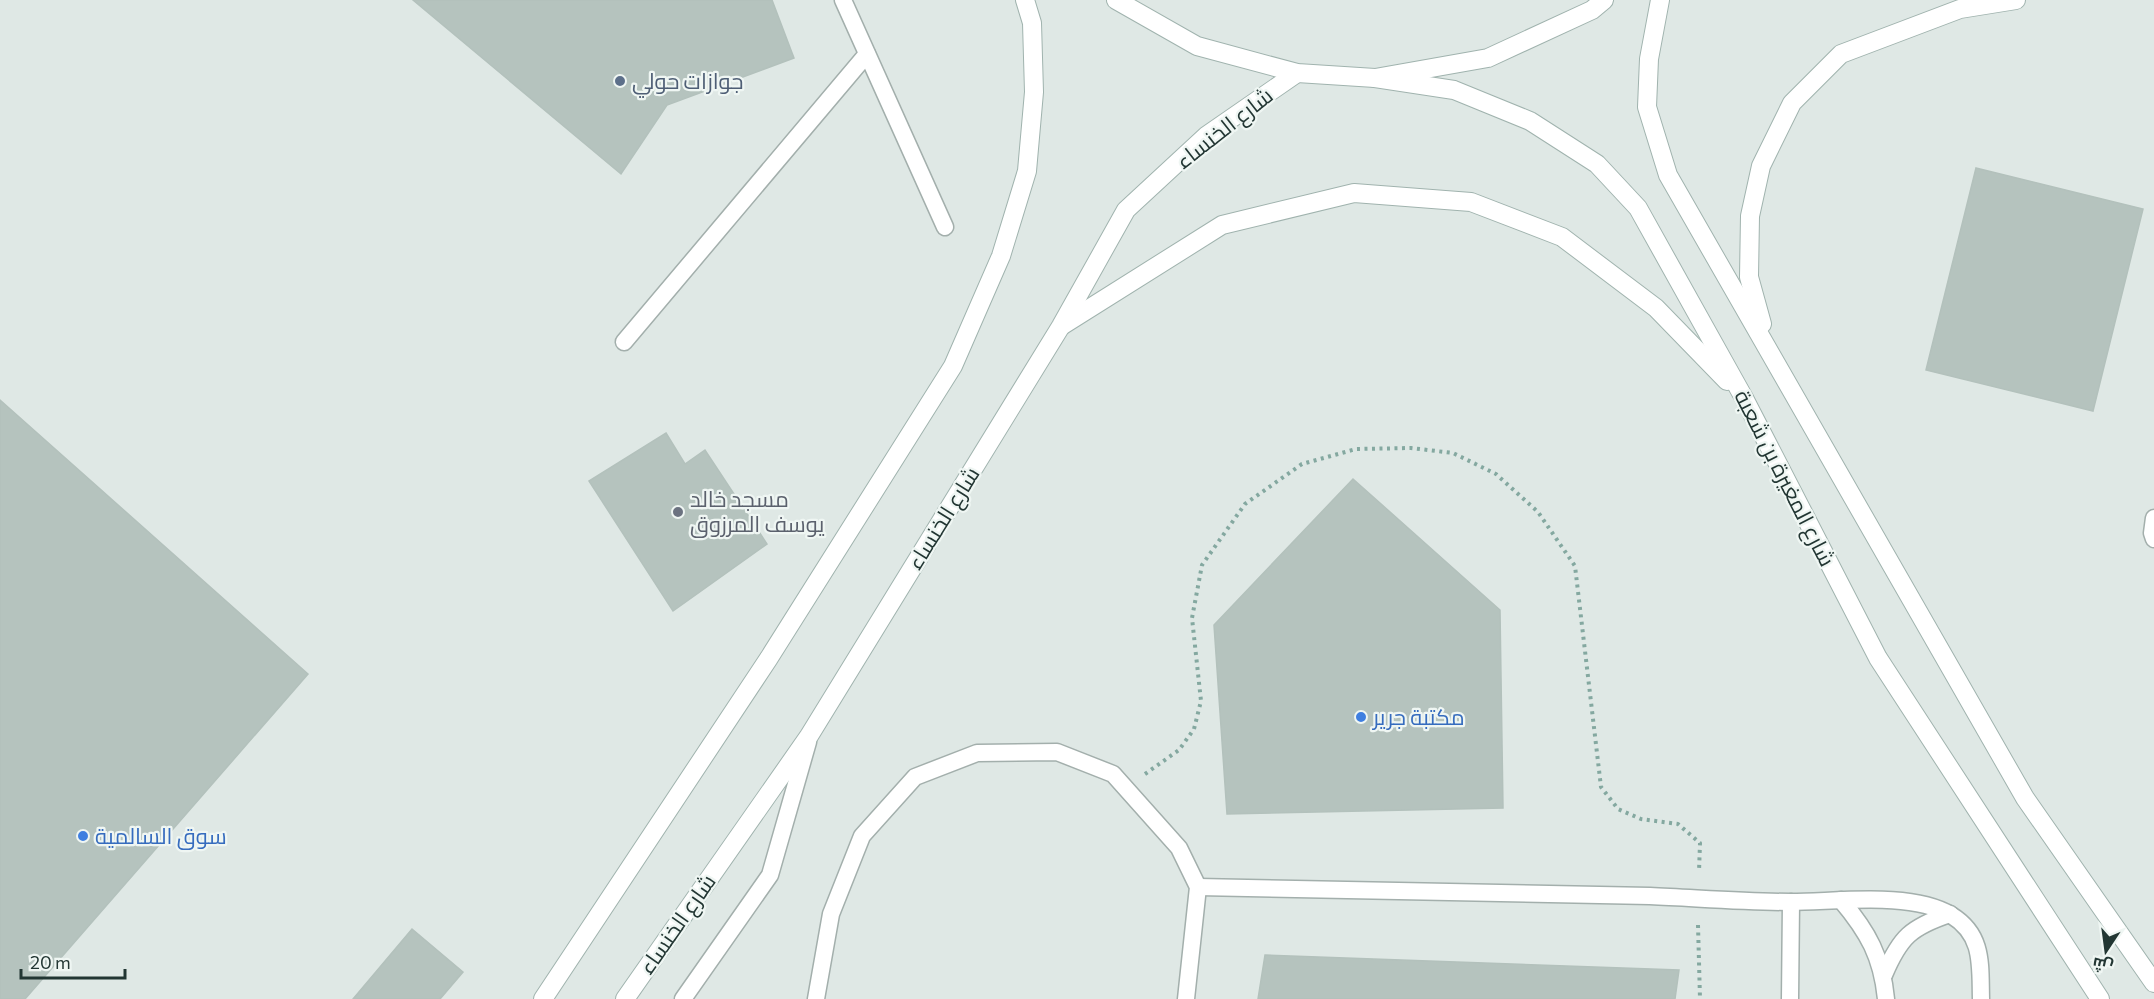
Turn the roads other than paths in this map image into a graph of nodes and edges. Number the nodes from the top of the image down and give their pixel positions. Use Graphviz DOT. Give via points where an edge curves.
graph roads {
  1 [pos="843,0"];
  2 [pos="1025,0"];
  3 [pos="1116,0"];
  4 [pos="1604,0"];
  5 [pos="1660,0"];
  6 [pos="2016,0"];
  7 [pos="867,54"];
  8 [pos="1297,73"];
  9 [pos="1375,78"];
  10 [pos="945,227"];
  11 [pos="1061,326"];
  12 [pos="624,342"];
  13 [pos="1770,352"];
  14 [pos="1744,398"];
  15 [pos="2154,518"];
  16 [pos="2154,539"];
  17 [pos="809,736"];
  18 [pos="1198,887"];
  19 [pos="1841,900"];
  20 [pos="1791,902"];
  21 [pos="1950,914"];
  22 [pos="1884,975"];
  23 [pos="2154,983"];
  24 [pos="543,999"];
  25 [pos="625,999"];
  26 [pos="683,999"];
  27 [pos="816,999"];
  28 [pos="1186,999"];
  29 [pos="1791,999"];
  30 [pos="1886,999"];
  31 [pos="1981,999"];
  32 [pos="2100,999"];
  1 -- 7 [label="lane"];
  2 -- 24 [label="main road" via="1032,23 1034,92 1027,171 1001,256 953,366 769,658"];
  3 -- 8 [label="main road" via="1197,46"];
  4 -- 9 [label="main road" via="1592,10 1488,58"];
  5 -- 13 [label="main road, شارع المغيرة بن شعبة" via="1649,59 1647,107 1668,175"];
  6 -- 13 [label="main road" via="1960,9 1841,54 1792,103 1761,166 1750,216 1749,277"];
  7 -- 10 [label="lane"];
  7 -- 12 [label="lane"];
  8 -- 9 [label="main road"];
  8 -- 11 [label="main road, شارع الخنساء" via="1206,136 1126,210"];
  9 -- 14 [label="main road, شارع المغيرة بن شعبة" via="1454,90 1530,121 1597,164 1638,208"];
  11 -- 14 [label="main road" via="1222,225 1354,193 1471,202 1562,237 1656,308"];
  11 -- 17 [label="main road, شارع الخنساء"];
  13 -- 23 [label="main road, شارع المغيرة بن شعبة" via="2025,798"];
  14 -- 32 [label="main road, شارع المغيرة بن شعبة" via="1878,658"];
  15 -- 16 [label="lane"];
  17 -- 25 [label="main road, شارع الخنساء"];
  17 -- 26 [label="lane" via="770,875"];
  18 -- 20 [label="lane"];
  18 -- 27 [label="lane" via="1179,848 1113,774 1057,752 976,753 915,777 862,836 831,914"];
  18 -- 28 [label="lane"];
  19 -- 20 [label="lane"];
  19 -- 21 [label="lane" via="1911,902"];
  19 -- 22 [label="lane" via="1867,935"];
  20 -- 29 [label="lane"];
  21 -- 22 [label="lane" via="1905,936"];
  21 -- 31 [label="lane" via="1974,937 1980,957"];
  22 -- 30 [label="lane"];
}
